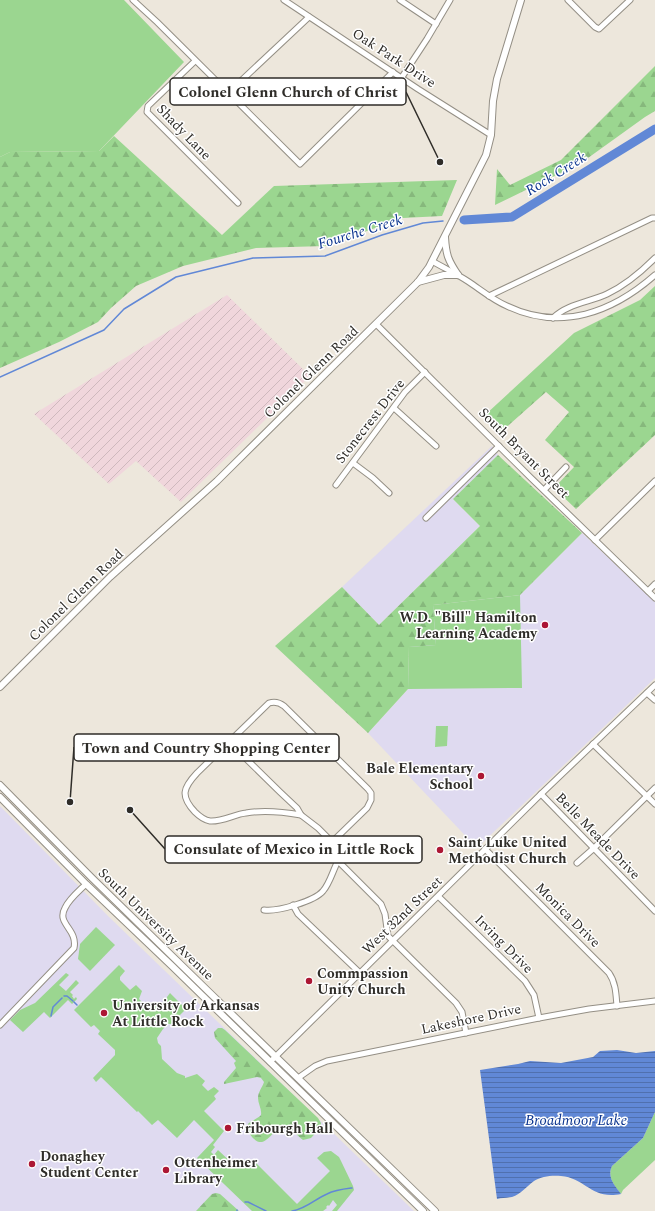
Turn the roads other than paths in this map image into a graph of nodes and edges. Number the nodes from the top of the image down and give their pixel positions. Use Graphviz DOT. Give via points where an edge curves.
graph roads {
  1 [pos="133,0"];
  2 [pos="284,0"];
  3 [pos="400,0"];
  4 [pos="450,0"];
  5 [pos="521,0"];
  6 [pos="568,0"];
  7 [pos="630,0"];
  8 [pos="309,16"];
  9 [pos="436,24"];
  10 [pos="195,61"];
  11 [pos="393,72"];
  12 [pos="402,77"];
  13 [pos="228,93"];
  14 [pos="491,135"];
  15 [pos="238,203"];
  16 [pos="655,218"];
  17 [pos="445,236"];
  18 [pos="655,258"];
  19 [pos="432,261"];
  20 [pos="458,275"];
  21 [pos="655,275"];
  22 [pos="418,282"];
  23 [pos="489,296"];
  24 [pos="553,318"];
  25 [pos="376,324"];
  26 [pos="425,372"];
  27 [pos="394,408"];
  28 [pos="436,446"];
  29 [pos="499,446"];
  30 [pos="353,463"];
  31 [pos="566,467"];
  32 [pos="655,481"];
  33 [pos="336,485"];
  34 [pos="544,490"];
  35 [pos="390,493"];
  36 [pos="426,518"];
  37 [pos="595,540"];
  38 [pos="655,584"];
  39 [pos="648,591"];
  40 [pos="655,598"];
  41 [pos="655,685"];
  42 [pos="0,687"];
  43 [pos="647,692"];
  44 [pos="655,700"];
  45 [pos="229,742"];
  46 [pos="593,744"];
  47 [pos="0,784"];
  48 [pos="655,788"];
  49 [pos="540,794"];
  50 [pos="647,796"];
  51 [pos="0,797"];
  52 [pos="655,804"];
  53 [pos="301,815"];
  54 [pos="331,843"];
  55 [pos="593,849"];
  56 [pos="485,850"];
  57 [pos="338,860"];
  58 [pos="577,863"];
  59 [pos="86,884"];
  60 [pos="439,896"];
  61 [pos="293,905"];
  62 [pos="264,910"];
  63 [pos="655,911"];
  64 [pos="393,941"];
  65 [pos="360,973"];
  66 [pos="655,1001"];
  67 [pos="617,1006"];
  68 [pos="539,1018"];
  69 [pos="0,1025"];
  70 [pos="466,1033"];
  71 [pos="276,1057"];
  72 [pos="270,1062"];
  73 [pos="298,1078"];
  74 [pos="423,1211"];
  75 [pos="435,1211"];
  1 -- 10 [label="street"];
  2 -- 8 [label="street, Oak Park Drive"];
  3 -- 9 [label="street"];
  4 -- 9 [label="street"];
  5 -- 14 [label="main road, Colonel Glenn Road" via="498,76"];
  6 -- 7 [label="street" via="599,29"];
  8 -- 11 [label="street, Oak Park Drive"];
  8 -- 13 [label="street"];
  9 -- 12 [label="street"];
  10 -- 13 [label="street"];
  10 -- 15 [label="street, Shady Lane" via="148,106 147,112"];
  11 -- 12 [label="street, Oak Park Drive"];
  11 -- 13 [label="street" via="300,164"];
  12 -- 14 [label="street, Oak Park Drive"];
  14 -- 17 [label="main road, Colonel Glenn Road" via="486,155"];
  16 -- 23 [label="street"];
  17 -- 19 [label="main road, Colonel Glenn Road"];
  17 -- 20 [label="main road" via="448,260"];
  18 -- 24 [label="street" via="619,288 569,308"];
  19 -- 20 [label="street"];
  19 -- 22 [label="main road, Colonel Glenn Road"];
  20 -- 22 [label="main road" via="444,275"];
  20 -- 23 [label="street"];
  21 -- 24 [label="street" via="610,306 584,315"];
  22 -- 25 [label="main road, Colonel Glenn Road"];
  23 -- 24 [label="street" via="515,310"];
  25 -- 26 [label="street, South Bryant Street"];
  25 -- 42 [label="main road, Colonel Glenn Road" via="216,481 110,577"];
  26 -- 27 [label="street, Stonecrest Drive" via="405,392"];
  26 -- 29 [label="street, South Bryant Street"];
  27 -- 28 [label="street"];
  27 -- 30 [label="street, Stonecrest Drive"];
  29 -- 34 [label="street, South Bryant Street"];
  29 -- 36 [label="street"];
  30 -- 33 [label="street, Stonecrest Drive"];
  30 -- 35 [label="street"];
  31 -- 34 [label="street"];
  32 -- 37 [label="street"];
  34 -- 37 [label="street, South Bryant Street"];
  37 -- 39 [label="street, South Bryant Street"];
  38 -- 39 [label="street"];
  39 -- 40 [label="street, South Bryant Street"];
  41 -- 43 [label="street, West 32nd Street"];
  43 -- 44 [label="street"];
  43 -- 46 [label="street, West 32nd Street"];
  45 -- 53 [label="street" via="297,808"];
  45 -- 53 [label="street" via="188,782 185,798 191,808 209,821 249,812"];
  45 -- 54 [label="street" via="270,703 279,702 349,769 371,793 371,800 361,814"];
  46 -- 49 [label="street, West 32nd Street"];
  46 -- 50 [label="street"];
  47 -- 71 [label="main road, South University Avenue" via="92,878"];
  48 -- 50 [label="street"];
  49 -- 55 [label="street, Belle Meade Drive"];
  49 -- 56 [label="street, West 32nd Street"];
  50 -- 52 [label="street"];
  50 -- 55 [label="street"];
  51 -- 59 [label="main road, South University Avenue"];
  53 -- 54 [label="street" via="318,828"];
  54 -- 57 [label="street"];
  55 -- 58 [label="street"];
  55 -- 63 [label="street, Belle Meade Drive"];
  56 -- 60 [label="street, West 32nd Street"];
  56 -- 67 [label="street, Monica Drive" via="609,973 615,988"];
  57 -- 61 [label="street" via="320,894"];
  57 -- 64 [label="street" via="381,904 387,934"];
  59 -- 69 [label="street" via="66,905 63,913 63,921 74,936 74,948"];
  59 -- 72 [label="main road, South University Avenue"];
  60 -- 64 [label="street, West 32nd Street"];
  60 -- 68 [label="street, Irving Drive" via="525,981 534,995"];
  61 -- 62 [label="street" via="276,910"];
  61 -- 65 [label="street" via="298,914"];
  64 -- 65 [label="street, West 32nd Street"];
  64 -- 70 [label="street" via="456,1003 464,1019"];
  65 -- 71 [label="street, West 32nd Street"];
  66 -- 67 [label="street, Lakeshore Drive"];
  67 -- 68 [label="street, Lakeshore Drive"];
  68 -- 70 [label="street, Lakeshore Drive"];
  70 -- 73 [label="street, Lakeshore Drive" via="328,1061"];
  71 -- 72 [label="street, West 32nd Street"];
  71 -- 73 [label="main road, South University Avenue"];
  72 -- 74 [label="main road, South University Avenue"];
  73 -- 75 [label="main road, South University Avenue"];
}
